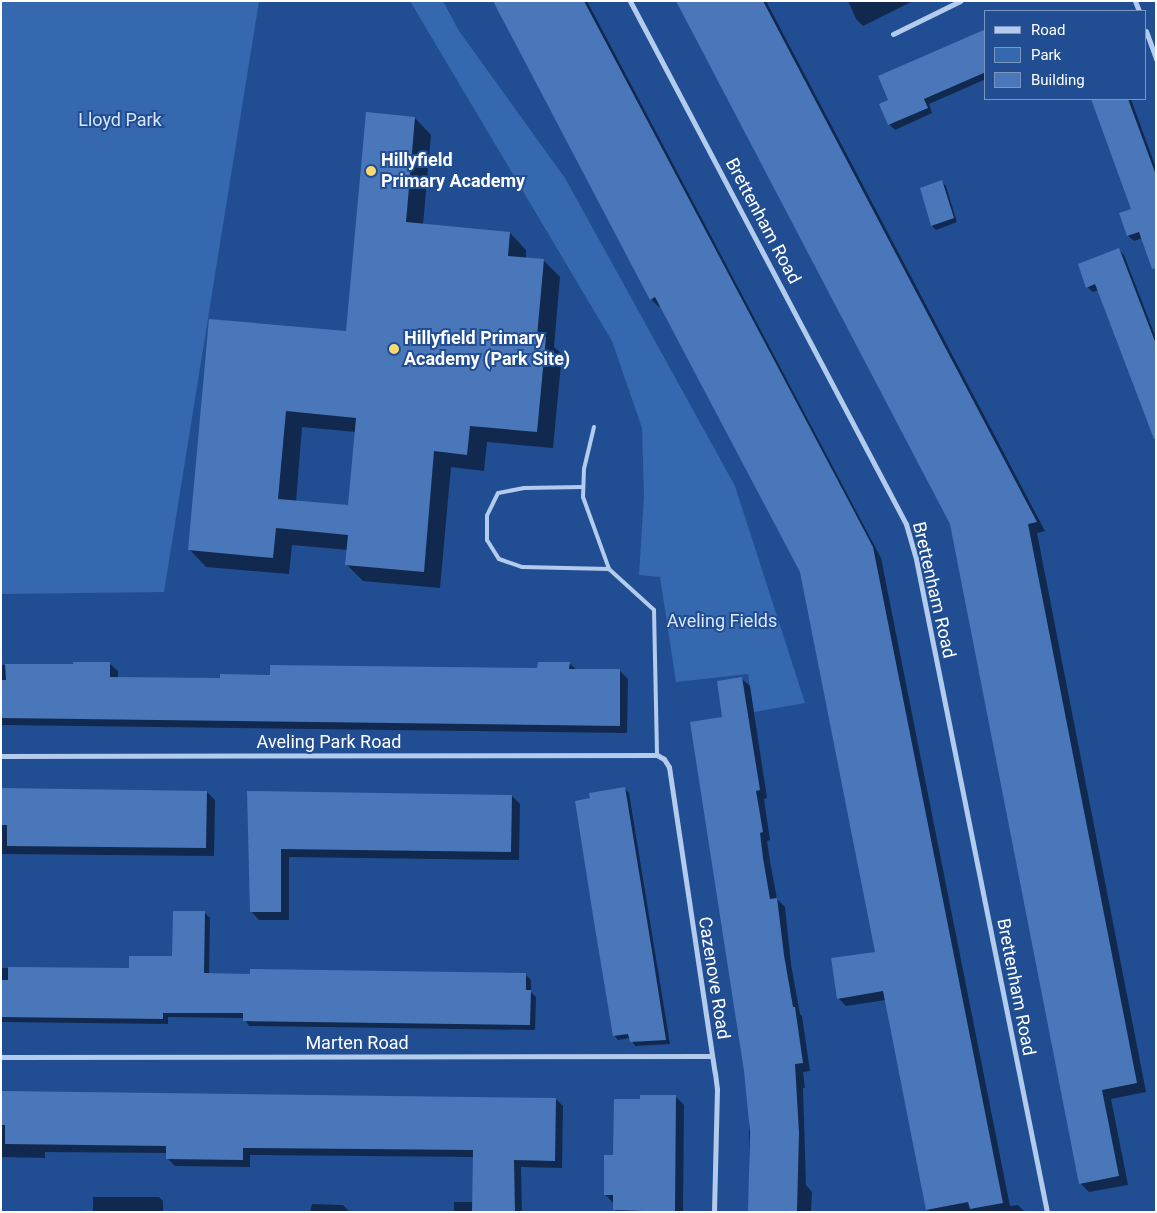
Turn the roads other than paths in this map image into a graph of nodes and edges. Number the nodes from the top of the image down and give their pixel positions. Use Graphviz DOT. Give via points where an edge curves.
graph roads {
  1 [pos="630,1"];
  2 [pos="960,1"];
  3 [pos="893,34"];
  4 [pos="1147,34"];
  5 [pos="1156,59"];
  6 [pos="594,427"];
  7 [pos="583,487"];
  8 [pos="609,569"];
  9 [pos="657,755"];
  10 [pos="1,756"];
  11 [pos="712,1056"];
  12 [pos="1,1057"];
  13 [pos="714,1212"];
  14 [pos="1047,1212"];
  1 -- 14 [label="street, Brettenham Road" via="906,524 916,560"];
  2 -- 3 [label="street"];
  4 -- 5 [label="street"];
  6 -- 7 [label="lane"];
  7 -- 8 [label="lane" via="583,497"];
  7 -- 8 [label="lane" via="524,488 498,493 486,516 487,540 499,559 522,567"];
  8 -- 9 [label="lane" via="654,610"];
  9 -- 10 [label="street, Aveling Park Road"];
  9 -- 11 [label="street, Cazenove Road" via="668,767"];
  11 -- 12 [label="street, Marten Road"];
  11 -- 13 [label="street, Cazenove Road" via="717,1089"];
}
